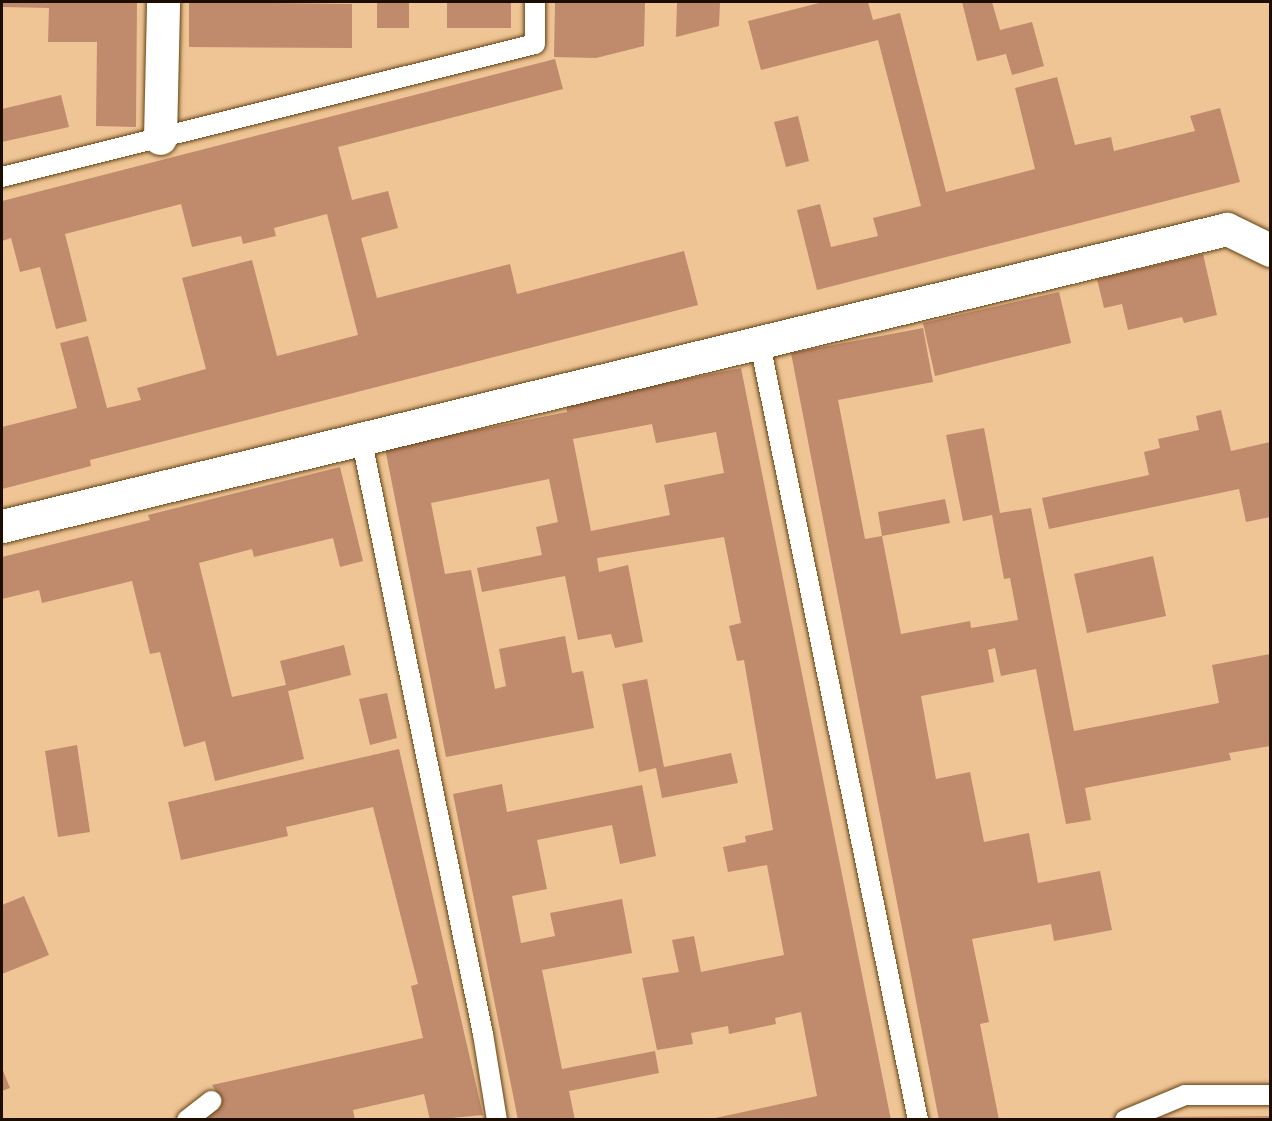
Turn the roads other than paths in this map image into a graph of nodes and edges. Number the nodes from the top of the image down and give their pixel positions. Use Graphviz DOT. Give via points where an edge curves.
graph roads {
  1 [pos="163,2"];
  2 [pos="535,2"];
  3 [pos="160,138"];
  4 [pos="2,177"];
  5 [pos="1270,250"];
  6 [pos="760,344"];
  7 [pos="361,437"];
  8 [pos="2,526"];
  9 [pos="1270,1095"];
  10 [pos="211,1101"];
  11 [pos="187,1119"];
  12 [pos="497,1119"];
  13 [pos="918,1119"];
  14 [pos="1125,1119"];
  1 -- 3 [label="street"];
  2 -- 3 [label="lane" via="535,44"];
  3 -- 4 [label="lane"];
  5 -- 6 [label="street" via="1227,229"];
  6 -- 7 [label="street"];
  6 -- 13 [label="lane"];
  7 -- 8 [label="street"];
  7 -- 12 [label="lane" via="481,1022"];
  9 -- 14 [label="lane" via="1185,1095"];
  10 -- 11 [label="lane"];
}
